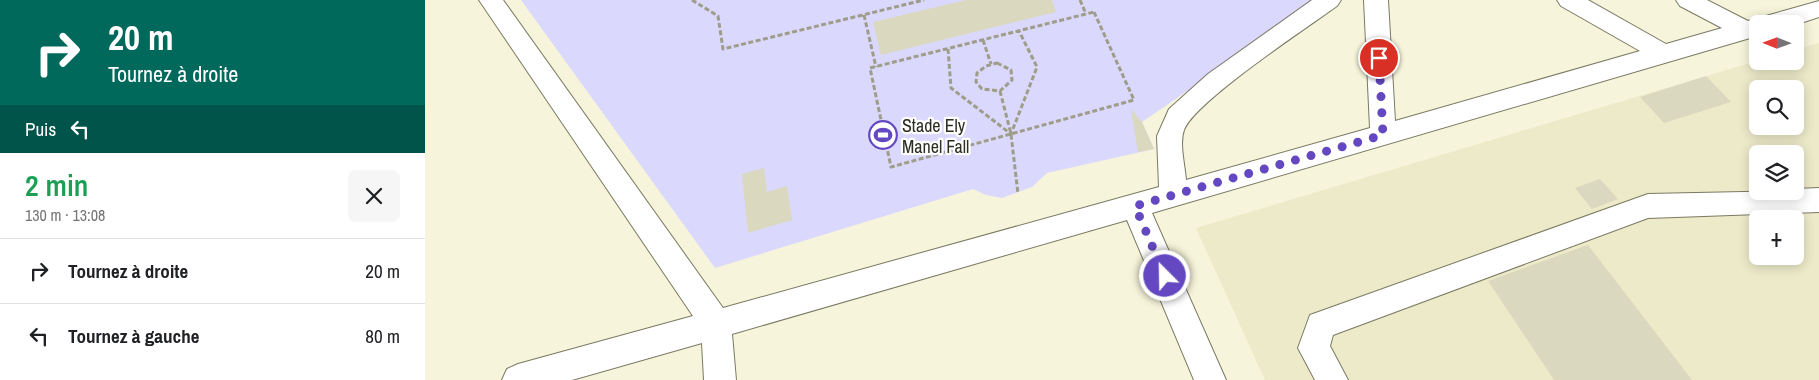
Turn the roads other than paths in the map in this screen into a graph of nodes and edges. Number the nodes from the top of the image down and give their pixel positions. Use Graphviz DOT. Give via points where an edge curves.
graph roads {
  1 [pos="491,0"];
  2 [pos="1329,0"];
  3 [pos="1376,0"];
  4 [pos="1569,0"];
  5 [pos="1688,0"];
  6 [pos="1819,9"];
  7 [pos="1798,15"];
  8 [pos="1749,24"];
  9 [pos="1749,29"];
  10 [pos="1664,54"];
  11 [pos="1383,135"];
  12 [pos="1173,195"];
  13 [pos="1819,200"];
  14 [pos="1135,206"];
  15 [pos="716,324"];
  16 [pos="518,380"];
  17 [pos="720,380"];
  18 [pos="1210,380"];
  19 [pos="1332,380"];
  1 -- 15 [label="street"];
  2 -- 12 [label="street" via="1219,78 1183,111 1171,130"];
  3 -- 11 [label="street"];
  4 -- 10 [label="street"];
  5 -- 8 [label="street"];
  6 -- 7 [label="street"];
  9 -- 10 [label="street"];
  10 -- 11 [label="street"];
  11 -- 12 [label="street"];
  12 -- 14 [label="street"];
  13 -- 19 [label="street" via="1648,206 1330,322 1321,326 1314,348"];
  14 -- 15 [label="street"];
  14 -- 18 [label="street"];
  15 -- 16 [label="street"];
  15 -- 17 [label="street"];
}
